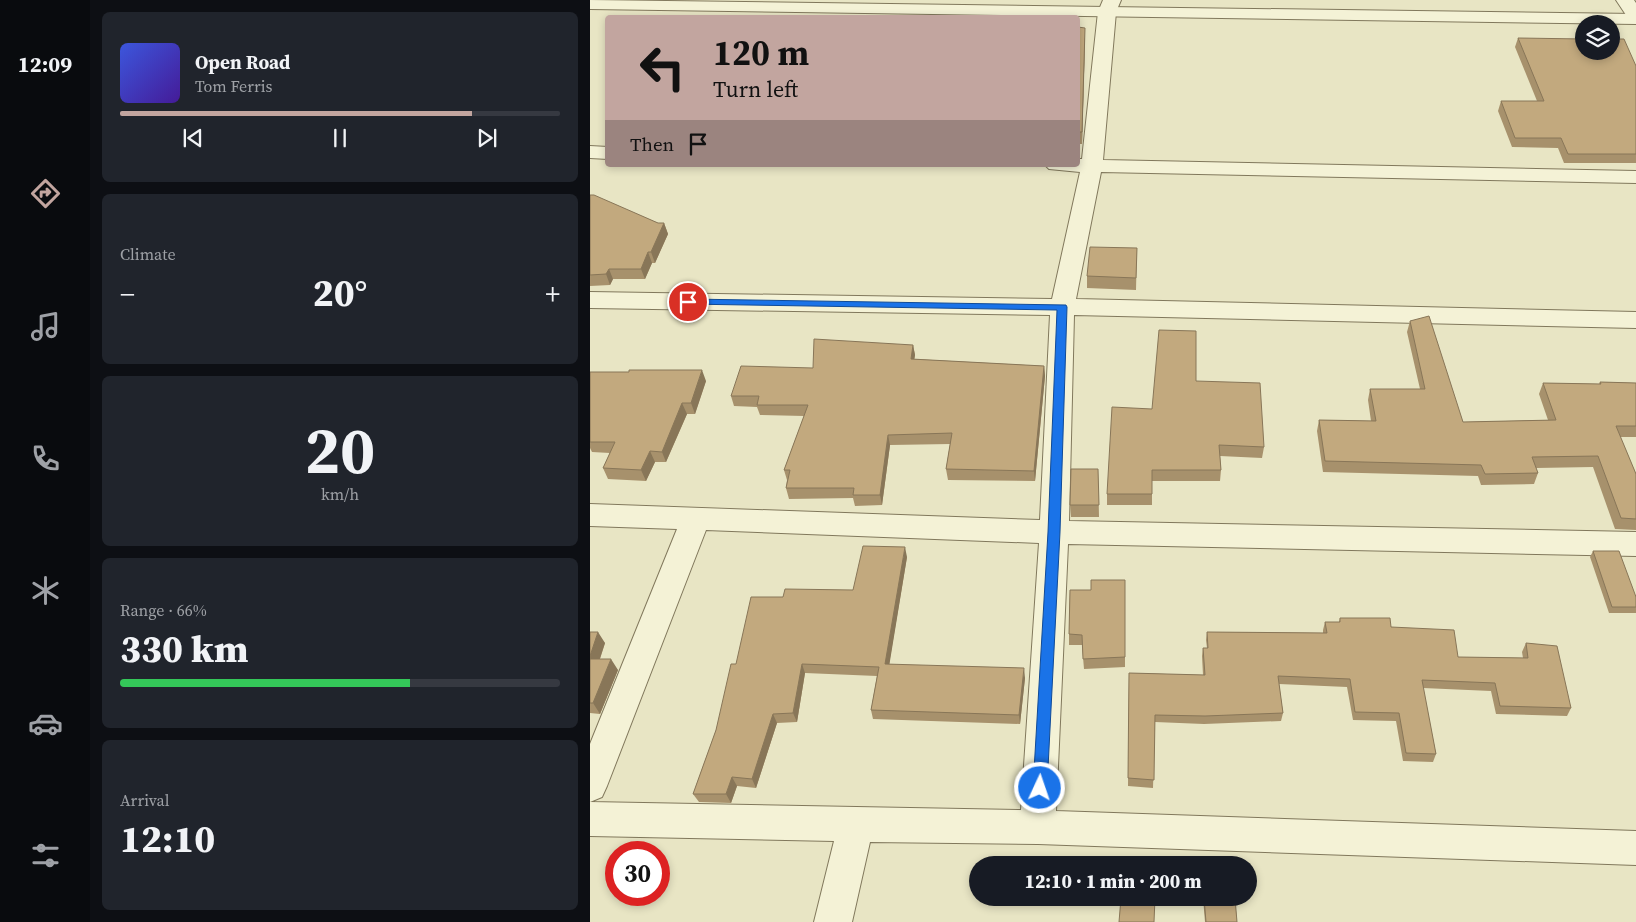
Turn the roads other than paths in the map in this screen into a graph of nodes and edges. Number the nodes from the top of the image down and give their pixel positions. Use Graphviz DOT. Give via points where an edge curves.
graph roads {
  1 [pos="1625,0"];
  2 [pos="591,2"];
  3 [pos="944,5"];
  4 [pos="1110,6"];
  5 [pos="1636,18"];
  6 [pos="590,152"];
  7 [pos="605,153"];
  8 [pos="1080,166"];
  9 [pos="1092,166"];
  10 [pos="1636,177"];
  11 [pos="590,300"];
  12 [pos="1062,307"];
  13 [pos="1636,320"];
  14 [pos="590,515"];
  15 [pos="696,518"];
  16 [pos="1054,532"];
  17 [pos="1636,544"];
  18 [pos="590,786"];
  19 [pos="590,819"];
  20 [pos="856,825"];
  21 [pos="1038,827"];
  22 [pos="1636,848"];
  23 [pos="834,922"];
  1 -- 5 [label="street"];
  2 -- 3 [label="street"];
  3 -- 4 [label="street"];
  4 -- 5 [label="street"];
  4 -- 9 [label="street"];
  6 -- 7 [label="street"];
  8 -- 9 [label="street"];
  9 -- 10 [label="street"];
  9 -- 12 [label="street"];
  11 -- 12 [label="street"];
  12 -- 13 [label="street"];
  12 -- 16 [label="street"];
  14 -- 15 [label="street"];
  15 -- 16 [label="street"];
  15 -- 18 [label="street"];
  16 -- 17 [label="street"];
  16 -- 21 [label="street"];
  19 -- 20 [label="street"];
  20 -- 21 [label="street"];
  20 -- 23 [label="street"];
  21 -- 22 [label="street"];
}
